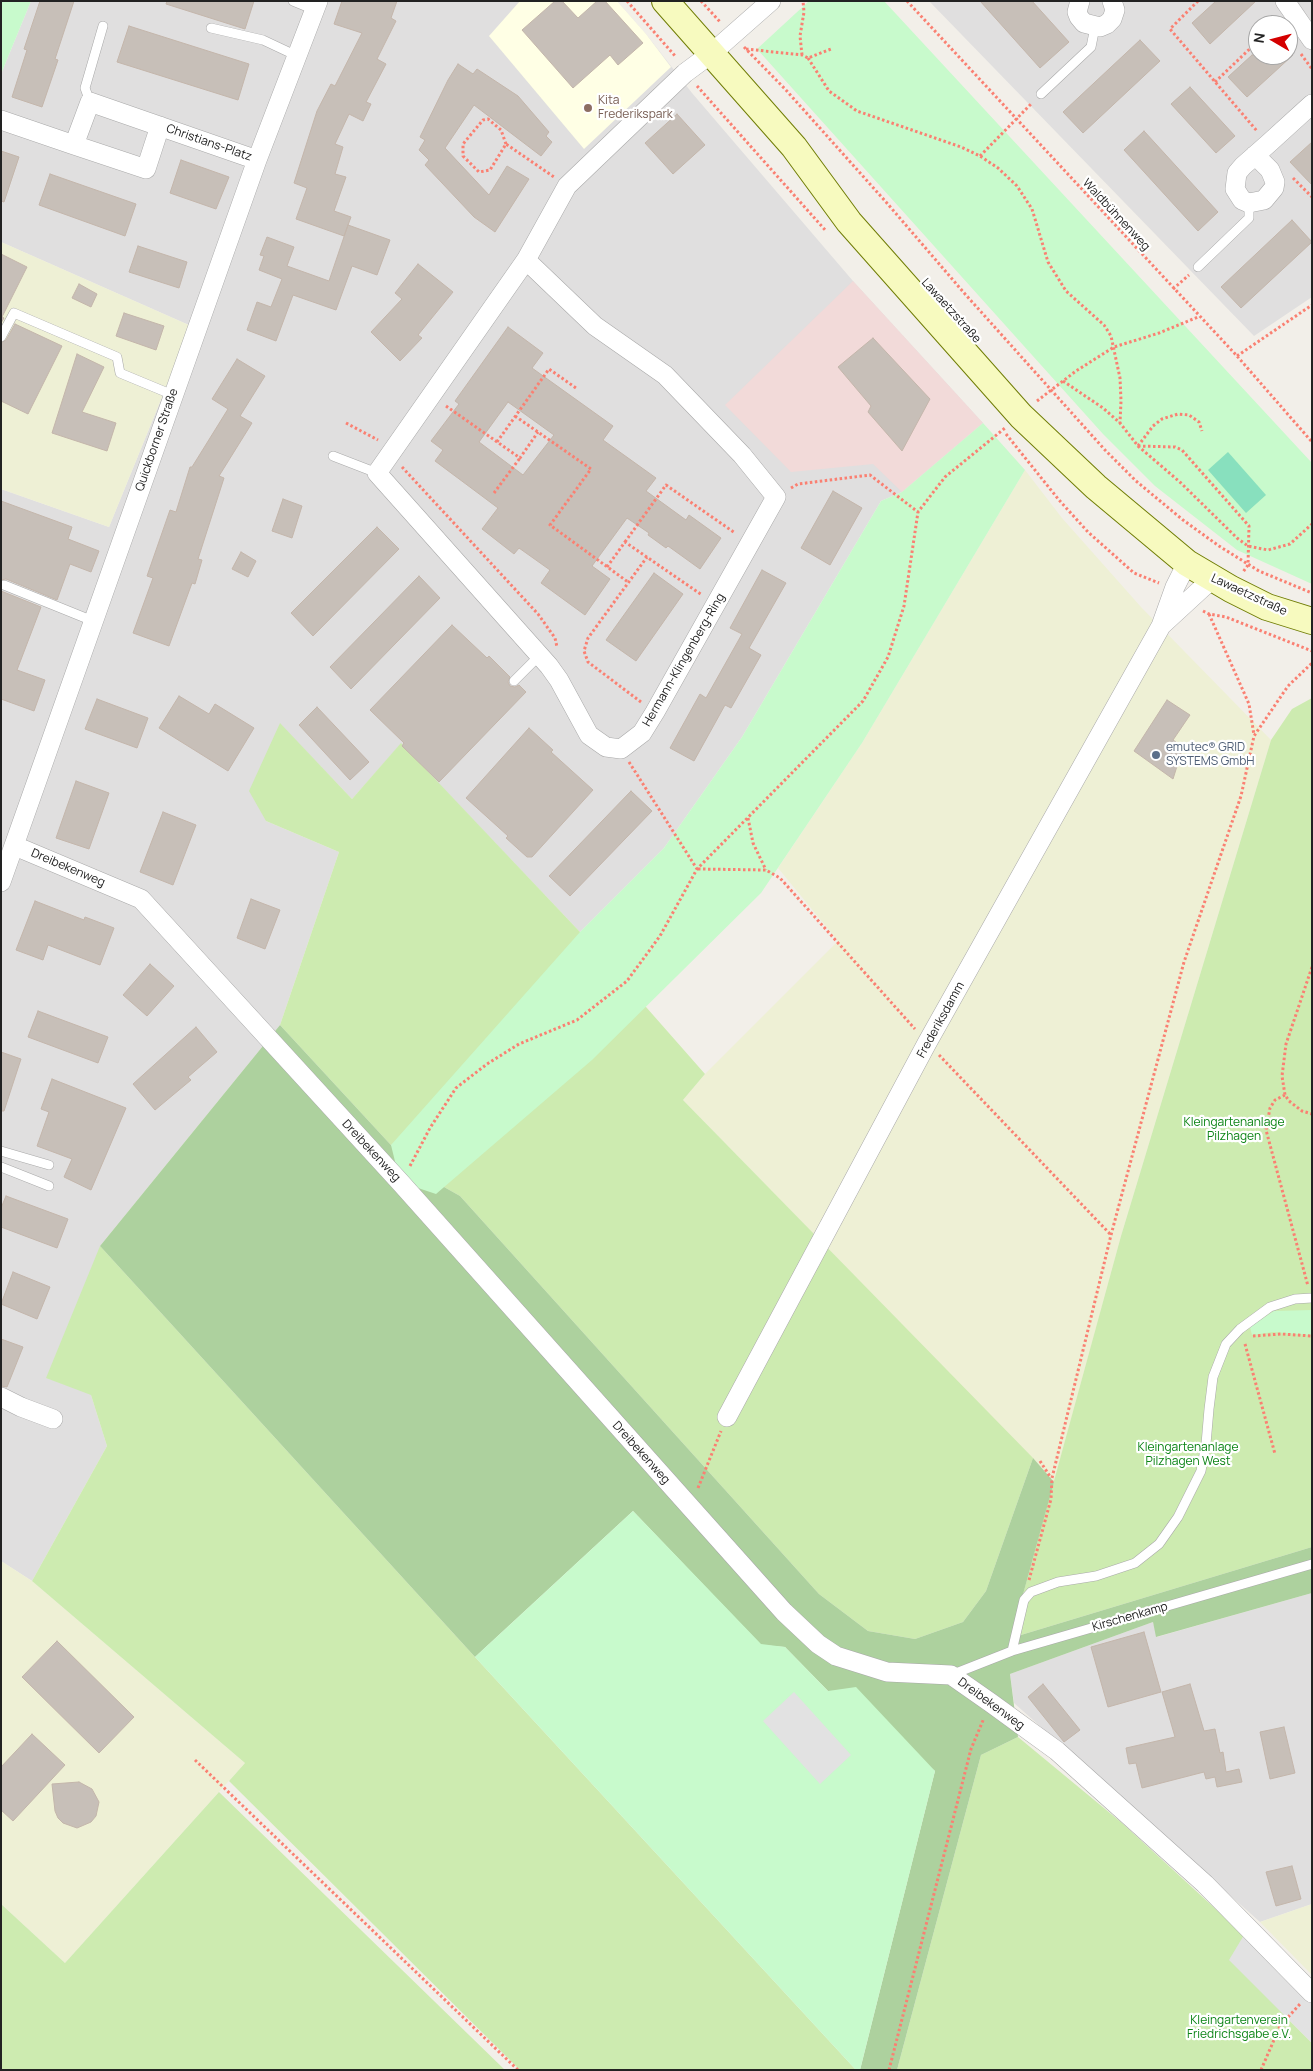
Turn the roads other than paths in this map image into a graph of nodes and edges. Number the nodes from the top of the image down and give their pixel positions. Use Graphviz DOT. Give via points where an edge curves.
graph roads {
  1 [pos="293,1"];
  2 [pos="665,1"];
  3 [pos="771,1"];
  4 [pos="1080,1"];
  5 [pos="1112,1"];
  6 [pos="1285,1"];
  7 [pos="316,5"];
  8 [pos="103,26"];
  9 [pos="1095,27"];
  10 [pos="211,28"];
  11 [pos="1312,40"];
  12 [pos="712,53"];
  13 [pos="297,56"];
  14 [pos="1041,94"];
  15 [pos="90,102"];
  16 [pos="1312,104"];
  17 [pos="1,120"];
  18 [pos="160,126"];
  19 [pos="74,145"];
  20 [pos="1261,150"];
  21 [pos="257,160"];
  22 [pos="1249,203"];
  23 [pos="526,260"];
  24 [pos="1198,267"];
  25 [pos="1,337"];
  26 [pos="173,395"];
  27 [pos="332,456"];
  28 [pos="378,473"];
  29 [pos="1186,563"];
  30 [pos="1222,584"];
  31 [pos="4,585"];
  32 [pos="93,621"];
  33 [pos="1312,621"];
  34 [pos="1161,626"];
  35 [pos="544,661"];
  36 [pos="514,681"];
  37 [pos="11,844"];
  38 [pos="1,882"];
  39 [pos="1,1151"];
  40 [pos="49,1164"];
  41 [pos="1,1167"];
  42 [pos="50,1186"];
  43 [pos="1310,1298"];
  44 [pos="1,1397"];
  45 [pos="727,1417"];
  46 [pos="53,1419"];
  47 [pos="1312,1564"];
  48 [pos="1012,1651"];
  49 [pos="951,1675"];
  50 [pos="1312,1993"];
  1 -- 7 [label="lane"];
  2 -- 12 [label="street, Lawaetzstraße"];
  3 -- 12 [label="street" via="739,42"];
  4 -- 9 [label="street" via="1079,17"];
  5 -- 9 [label="street" via="1115,10 1112,19 1108,24"];
  6 -- 11 [label="street"];
  7 -- 13 [label="street, Quickborner Straße"];
  8 -- 15 [label="lane" via="85,88"];
  9 -- 14 [label="lane" via="1091,47"];
  10 -- 13 [label="lane" via="262,40"];
  12 -- 23 [label="street" via="684,73 567,186"];
  12 -- 29 [label="street, Lawaetzstraße" via="794,147 862,210 1036,403 1096,487"];
  13 -- 21 [label="street, Quickborner Straße"];
  15 -- 18 [label="street, Christians-Platz"];
  15 -- 19 [label="street"];
  16 -- 20 [label="street"];
  17 -- 19 [label="street, Christians-Platz"];
  18 -- 19 [label="street, Christians-Platz" via="146,169"];
  18 -- 21 [label="street, Christians-Platz"];
  20 -- 22 [label="street" via="1237,173 1235,189 1242,200"];
  20 -- 22 [label="street" via="1274,175 1274,188 1264,200"];
  21 -- 26 [label="street, Quickborner Straße"];
  22 -- 24 [label="lane" via="1249,218"];
  23 -- 28 [label="street"];
  23 -- 35 [label="street, Hermann-Klingenberg-Ring" via="595,326 665,375 742,455 776,497 655,712 642,733 621,749 606,748 589,735 559,680"];
  25 -- 26 [label="lane" via="14,313 117,357 120,373"];
  26 -- 32 [label="street, Quickborner Straße"];
  27 -- 28 [label="lane"];
  28 -- 35 [label="street"];
  29 -- 30 [label="street, Lawaetzstraße"];
  29 -- 34 [label="street, Frederiksdamm"];
  30 -- 33 [label="street, Lawaetzstraße" via="1268,606"];
  30 -- 34 [label="street, Frederiksdamm"];
  31 -- 32 [label="lane"];
  32 -- 37 [label="street, Quickborner Straße"];
  34 -- 45 [label="street, Frederiksdamm" via="927,1043"];
  35 -- 36 [label="lane"];
  37 -- 38 [label="street, Quickborner Straße"];
  37 -- 49 [label="street, Dreibekenweg" via="141,898 784,1612 818,1644 836,1656 887,1672"];
  39 -- 40 [label="lane"];
  41 -- 42 [label="lane"];
  43 -- 48 [label="lane" via="1295,1299 1270,1308 1240,1329 1226,1344 1213,1377 1201,1471 1168,1533 1152,1551 1135,1563 1031,1592 1024,1600"];
  44 -- 46 [label="street"];
  47 -- 48 [label="lane, Kirschenkamp"];
  48 -- 49 [label="lane, Kirschenkamp"];
  49 -- 50 [label="street, Dreibekenweg" via="1057,1751 1205,1884"];
}
